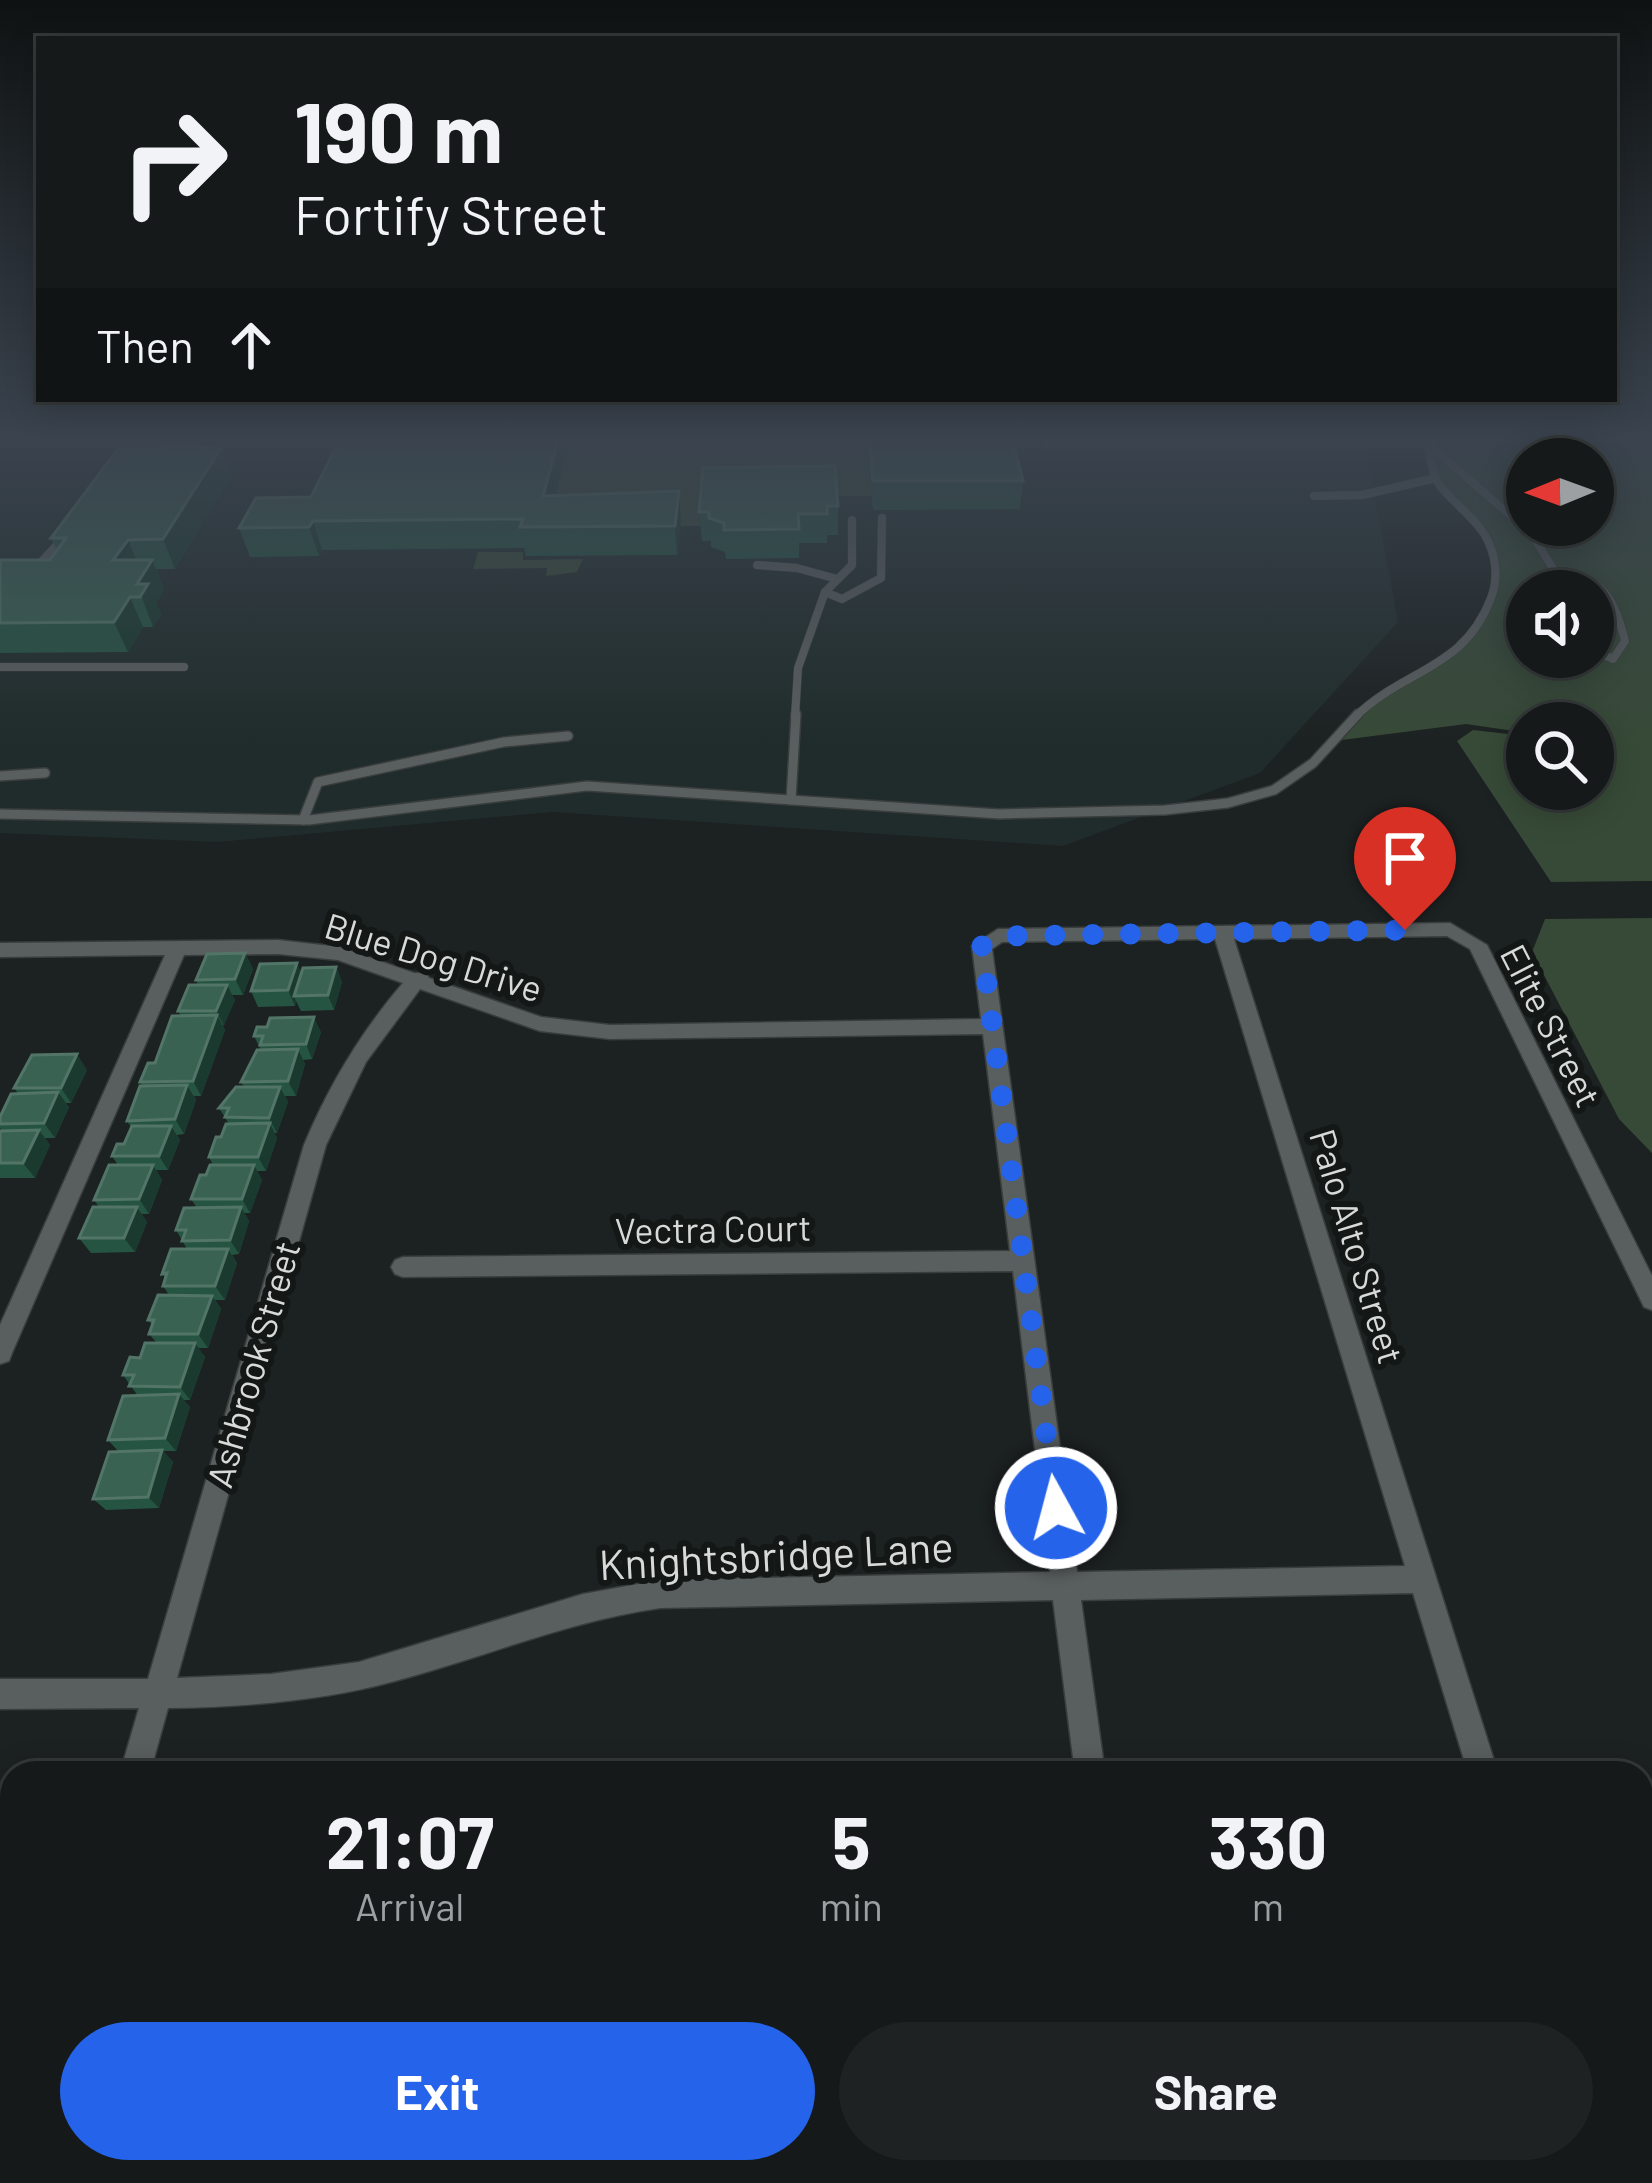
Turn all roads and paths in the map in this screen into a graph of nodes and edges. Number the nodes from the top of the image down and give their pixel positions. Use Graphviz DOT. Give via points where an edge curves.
graph roads {
  1 [pos="63,539"];
  2 [pos="852,539"];
  3 [pos="882,539"];
  4 [pos="1485,539"];
  5 [pos="1535,539"];
  6 [pos="757,565"];
  7 [pos="1557,570"];
  8 [pos="20,575"];
  9 [pos="837,579"];
  10 [pos="825,592"];
  11 [pos="1614,598"];
  12 [pos="1614,657"];
  13 [pos="0,667"];
  14 [pos="184,667"];
  15 [pos="568,736"];
  16 [pos="45,772"];
  17 [pos="0,776"];
  18 [pos="791,800"];
  19 [pos="0,814"];
  20 [pos="303,820"];
  21 [pos="1223,934"];
  22 [pos="178,947"];
  23 [pos="0,950"];
  24 [pos="418,978"];
  25 [pos="992,1026"];
  26 [pos="1023,1261"];
  27 [pos="403,1267"];
  28 [pos="1652,1300"];
  29 [pos="0,1353"];
  30 [pos="1424,1579"];
  31 [pos="1066,1585"];
  32 [pos="159,1691"];
  33 [pos="0,1694"];
  34 [pos="138,1761"];
  35 [pos="1088,1761"];
  36 [pos="1480,1761"];
  1 -- 8 [label="lane" via="47,561"];
  2 -- 9 [label="lane" via="852,565"];
  3 -- 10 [label="lane" via="881,578 842,599"];
  4 -- 18 [label="lane" via="1497,559 1496,582 1480,626 1447,661 1378,696 1287,784 1222,805 1074,818"];
  5 -- 7 [label="lane"];
  6 -- 9 [label="lane"];
  9 -- 10 [label="lane"];
  10 -- 18 [label="lane" via="798,668"];
  11 -- 12 [label="lane" via="1624,641"];
  13 -- 14 [label="lane"];
  15 -- 20 [label="lane" via="500,739 318,782"];
  16 -- 17 [label="lane"];
  18 -- 20 [label="lane" via="586,786"];
  19 -- 20 [label="lane"];
  21 -- 25 [label="street, Elite Street" via="998,936 982,946"];
  21 -- 28 [label="street, Elite Street" via="1450,929 1477,945"];
  21 -- 30 [label="street, Palo Alto Street"];
  22 -- 23 [label="street, Blue Dog Drive"];
  22 -- 24 [label="street, Blue Dog Drive" via="340,954"];
  22 -- 29 [label="street"];
  24 -- 25 [label="street, Blue Dog Drive" via="540,1024 610,1032"];
  24 -- 32 [label="street, Ashbrook Street" via="337,1087 315,1145"];
  25 -- 26 [label="street"];
  26 -- 27 [label="street, Vectra Court"];
  26 -- 31 [label="street"];
  30 -- 31 [label="street, Knightsbridge Lane"];
  30 -- 36 [label="street, Palo Alto Street"];
  31 -- 32 [label="street, Knightsbridge Lane" via="616,1598 354,1677"];
  31 -- 35 [label="street"];
  32 -- 33 [label="street, Knightsbridge Lane"];
  32 -- 34 [label="street, Ashbrook Street"];
}
